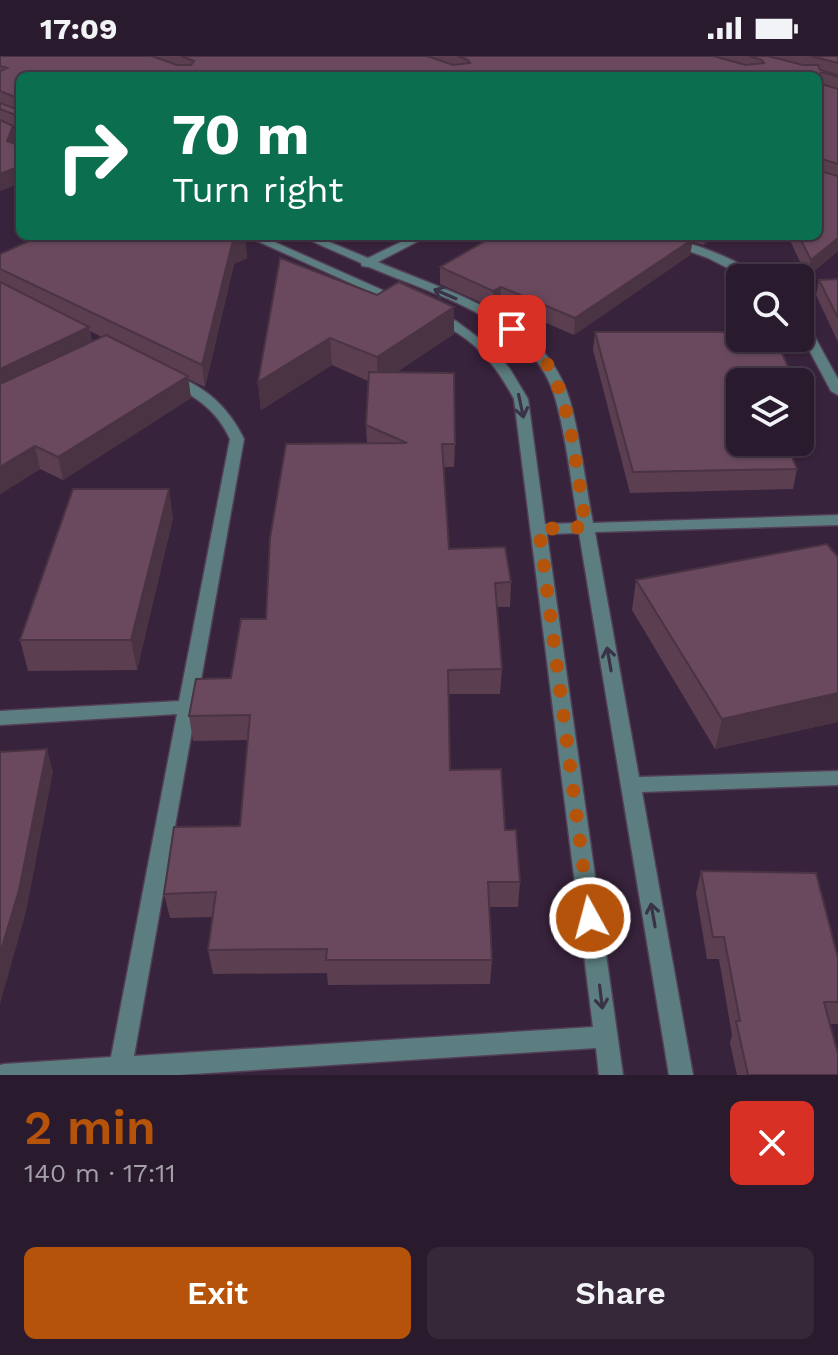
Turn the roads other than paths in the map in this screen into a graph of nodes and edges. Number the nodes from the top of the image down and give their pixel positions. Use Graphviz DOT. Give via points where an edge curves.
graph roads {
  1 [pos="261,240"];
  2 [pos="315,240"];
  3 [pos="414,240"];
  4 [pos="665,240"];
  5 [pos="370,263"];
  6 [pos="728,264"];
  7 [pos="343,276"];
  8 [pos="814,347"];
  9 [pos="149,368"];
  10 [pos="838,391"];
  11 [pos="838,520"];
  12 [pos="586,527"];
  13 [pos="539,529"];
  14 [pos="186,707"];
  15 [pos="0,718"];
  16 [pos="838,778"];
  17 [pos="630,785"];
  18 [pos="606,1037"];
  19 [pos="120,1071"];
  20 [pos="4,1075"];
  21 [pos="611,1075"];
  22 [pos="681,1075"];
  1 -- 7 [label="street"];
  2 -- 5 [label="street"];
  3 -- 5 [label="street"];
  4 -- 6 [label="street"];
  5 -- 7 [label="street"];
  12 -- 5 [label="street, one-way" via="563,400 543,360 496,317"];
  7 -- 13 [label="street, one-way" via="453,324 507,371 521,399"];
  8 -- 10 [label="street"];
  9 -- 14 [label="street" via="201,394 226,414 237,439"];
  11 -- 12 [label="street"];
  12 -- 13 [label="street"];
  17 -- 12 [label="street, one-way"];
  13 -- 18 [label="street, one-way"];
  14 -- 15 [label="street"];
  14 -- 19 [label="street"];
  16 -- 17 [label="street"];
  22 -- 17 [label="street, one-way"];
  18 -- 19 [label="street"];
  18 -- 21 [label="street"];
  19 -- 20 [label="street"];
}
